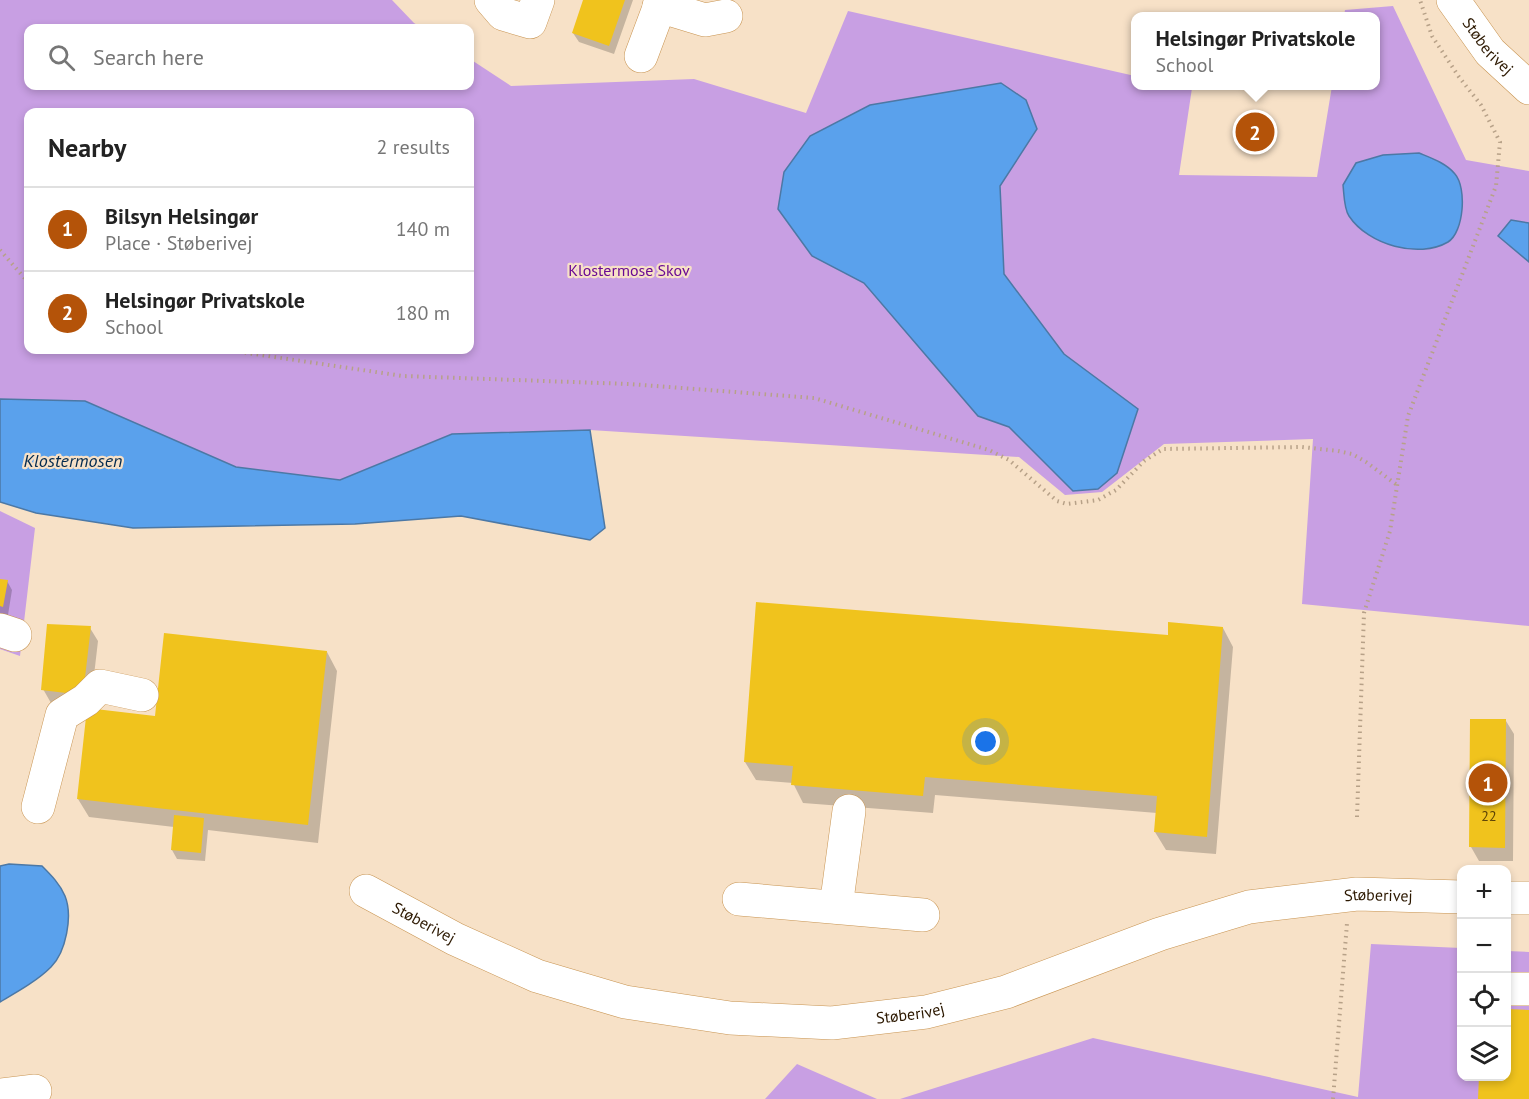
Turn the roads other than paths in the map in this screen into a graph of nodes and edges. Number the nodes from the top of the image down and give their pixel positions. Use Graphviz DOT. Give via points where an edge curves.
graph roads {
  1 [pos="491,0"];
  2 [pos="538,0"];
  3 [pos="1453,0"];
  4 [pos="660,3"];
  5 [pos="726,16"];
  6 [pos="641,56"];
  7 [pos="1529,88"];
  8 [pos="141,695"];
  9 [pos="38,807"];
  10 [pos="849,811"];
  11 [pos="366,891"];
  12 [pos="1457,897"];
  13 [pos="1511,898"];
  14 [pos="1529,898"];
  15 [pos="739,899"];
  16 [pos="836,907"];
  17 [pos="923,915"];
  18 [pos="1511,989"];
  19 [pos="1529,989"];
  20 [pos="35,1091"];
  21 [pos="0,1095"];
  1 -- 2 [label="street" via="503,14 530,22"];
  3 -- 7 [label="street, Støberivej" via="1490,52"];
  4 -- 5 [label="street" via="705,20"];
  4 -- 6 [label="street"];
  8 -- 9 [label="street" via="100,686 62,715"];
  10 -- 16 [label="street"];
  11 -- 12 [label="street, Støberivej" via="454,939 537,976 625,1002 730,1018 832,1023 926,1012 994,995 1160,934 1249,907 1346,896"];
  13 -- 14 [label="street"];
  15 -- 16 [label="street"];
  16 -- 17 [label="street"];
  18 -- 19 [label="street"];
  20 -- 21 [label="street"];
}
